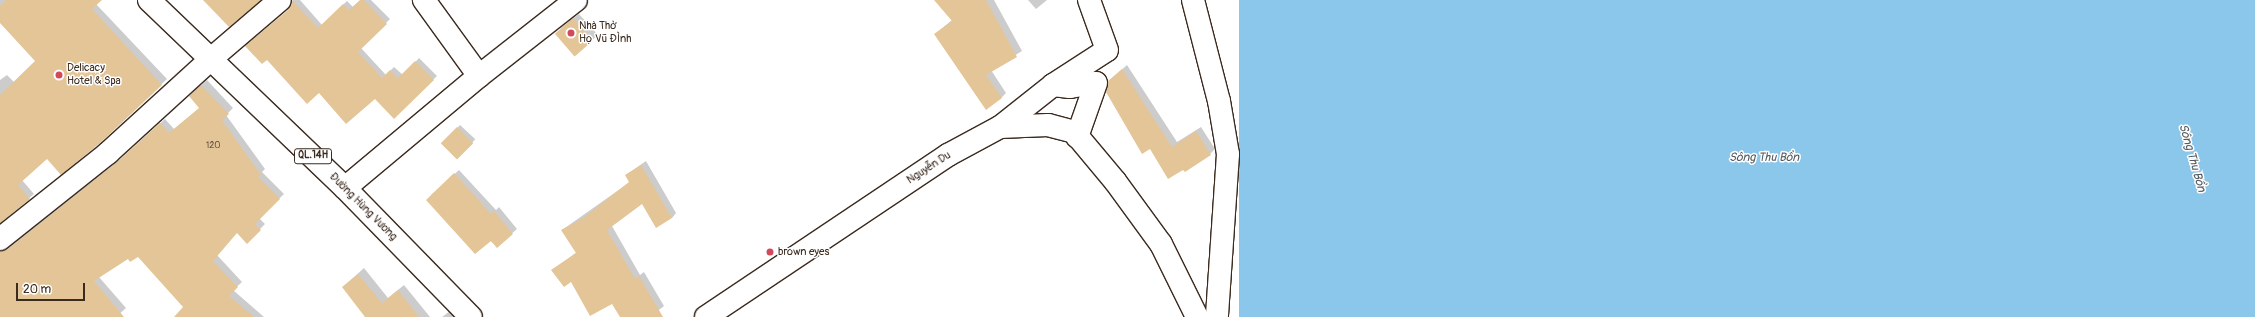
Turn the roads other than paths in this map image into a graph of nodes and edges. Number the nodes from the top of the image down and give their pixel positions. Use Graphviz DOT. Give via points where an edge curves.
graph roads {
  1 [pos="149,0"];
  2 [pos="280,0"];
  3 [pos="424,0"];
  4 [pos="576,0"];
  5 [pos="1089,0"];
  6 [pos="1193,0"];
  7 [pos="212,58"];
  8 [pos="479,76"];
  9 [pos="1053,85"];
  10 [pos="1000,127"];
  11 [pos="1077,137"];
  12 [pos="345,188"];
  13 [pos="0,239"];
  14 [pos="471,317"];
  15 [pos="706,317"];
  16 [pos="1197,317"];
  17 [pos="1217,317"];
  1 -- 7 [label="street, Đường Hùng Vương / QL.14H"];
  2 -- 7 [label="street"];
  3 -- 8 [label="street"];
  4 -- 8 [label="street"];
  5 -- 9 [label="street, Nguyễn Du" via="1107,50"];
  6 -- 17 [label="street" via="1219,101 1228,154"];
  7 -- 12 [label="street, Đường Hùng Vương / QL.14H"];
  7 -- 13 [label="street" via="108,153"];
  8 -- 12 [label="street"];
  9 -- 10 [label="street, Nguyễn Du"];
  9 -- 11 [label="street" via="1070,87 1096,83"];
  10 -- 11 [label="street" via="1048,125 1074,132"];
  10 -- 15 [label="street, Nguyễn Du" via="948,155"];
  11 -- 16 [label="street" via="1115,181 1161,244"];
  12 -- 14 [label="street, Đường Hùng Vương / QL.14H"];
}
